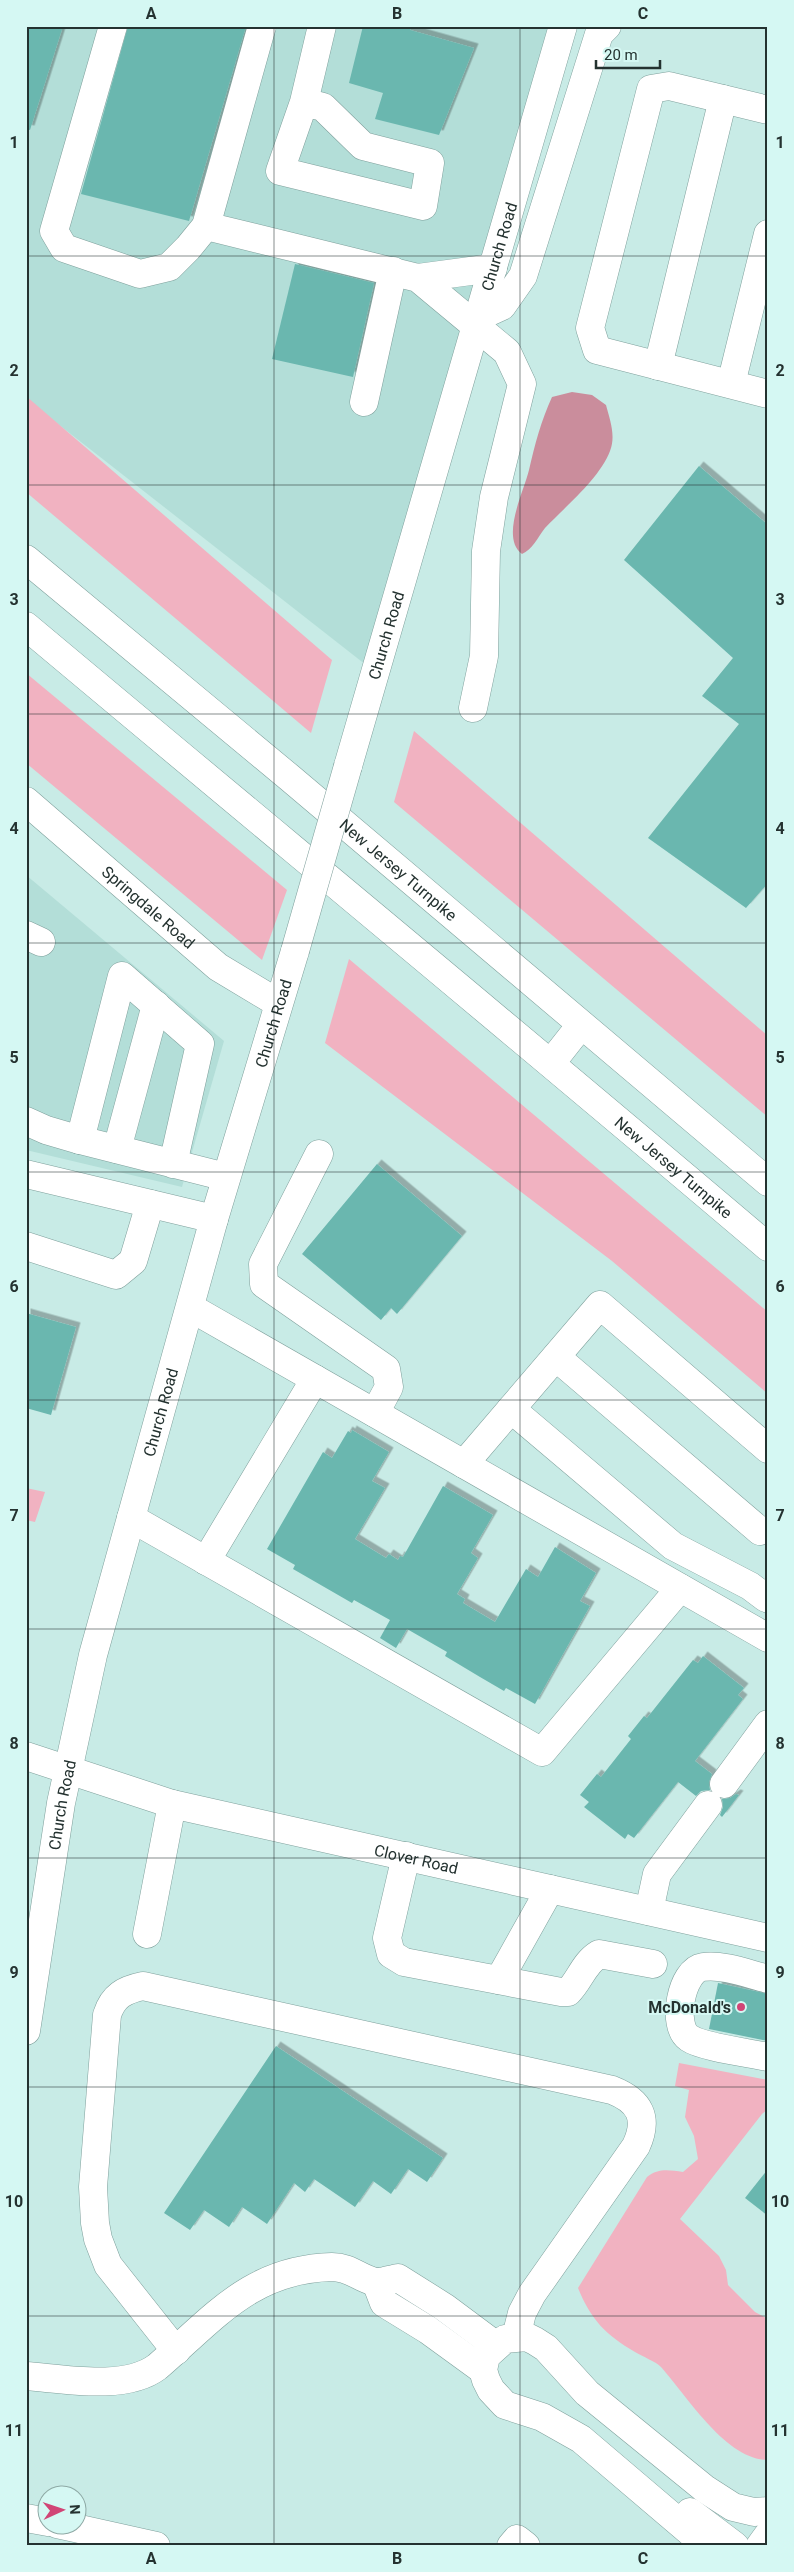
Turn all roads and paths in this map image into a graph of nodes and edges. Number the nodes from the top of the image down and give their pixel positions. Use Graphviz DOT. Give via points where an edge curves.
graph roads {
  1 [pos="113,26"];
  2 [pos="262,26"];
  3 [pos="322,26"];
  4 [pos="563,26"];
  5 [pos="607,26"];
  6 [pos="723,99"];
  7 [pos="304,102"];
  8 [pos="768,110"];
  9 [pos="206,226"];
  10 [pos="768,234"];
  11 [pos="493,268"];
  12 [pos="393,271"];
  13 [pos="418,278"];
  14 [pos="477,321"];
  15 [pos="658,366"];
  16 [pos="732,384"];
  17 [pos="768,394"];
  18 [pos="364,402"];
  19 [pos="26,559"];
  20 [pos="26,626"];
  21 [pos="472,708"];
  22 [pos="26,801"];
  23 [pos="278,1003"];
  24 [pos="156,1006"];
  25 [pos="581,1024"];
  26 [pos="551,1063"];
  27 [pos="26,1121"];
  28 [pos="80,1140"];
  29 [pos="117,1149"];
  30 [pos="319,1154"];
  31 [pos="172,1164"];
  32 [pos="26,1174"];
  33 [pos="226,1177"];
  34 [pos="768,1182"];
  35 [pos="150,1204"];
  36 [pos="214,1219"];
  37 [pos="26,1246"];
  38 [pos="768,1247"];
  39 [pos="191,1308"];
  40 [pos="556,1357"];
  41 [pos="315,1379"];
  42 [pos="511,1409"];
  43 [pos="375,1413"];
  44 [pos="768,1449"];
  45 [pos="464,1464"];
  46 [pos="131,1518"];
  47 [pos="760,1532"];
  48 [pos="206,1561"];
  49 [pos="680,1588"];
  50 [pos="766,1598"];
  51 [pos="768,1638"];
  52 [pos="768,1724"];
  53 [pos="26,1756"];
  54 [pos="68,1770"];
  55 [pos="724,1784"];
  56 [pos="172,1804"];
  57 [pos="708,1805"];
  58 [pos="406,1856"];
  59 [pos="550,1889"];
  60 [pos="649,1911"];
  61 [pos="147,1934"];
  62 [pos="768,1938"];
  63 [pos="653,1964"];
  64 [pos="768,1979"];
  65 [pos="499,1980"];
  66 [pos="26,2032"];
  67 [pos="768,2057"];
  68 [pos="376,2282"];
  69 [pos="506,2341"];
  70 [pos="176,2351"];
  71 [pos="483,2370"];
  72 [pos="26,2376"];
  73 [pos="617,2470"];
  74 [pos="768,2511"];
  75 [pos="88,2531"];
  76 [pos="768,2535"];
  77 [pos="156,2546"];
  78 [pos="511,2546"];
  79 [pos="526,2546"];
  80 [pos="703,2546"];
  81 [pos="735,2546"];
  82 [pos="760,2546"];
  1 -- 9 [label="main road" via="54,231 64,248 140,274 169,267"];
  2 -- 9 [label="main road"];
  3 -- 7 [label="main road"];
  4 -- 11 [label="main road, Church Road"];
  5 -- 14 [label="main road" via="599,34 523,276 502,306"];
  6 -- 8 [label="main road"];
  6 -- 15 [label="main road"];
  6 -- 15 [label="main road" via="669,86 651,89 590,328 597,350"];
  7 -- 7 [label="main road" via="280,171 423,206 430,163 362,146 323,107"];
  9 -- 12 [label="main road"];
  10 -- 16 [label="main road"];
  11 -- 13 [label="main road"];
  11 -- 14 [label="main road, Church Road"];
  12 -- 13 [label="main road"];
  12 -- 18 [label="main road"];
  13 -- 14 [label="main road"];
  14 -- 21 [label="main road" via="507,352 522,384 494,497 486,551 484,656"];
  14 -- 23 [label="main road, Church Road, bridge"];
  15 -- 16 [label="main road"];
  16 -- 17 [label="main road"];
  19 -- 25 [label="main road, New Jersey Turnpike"];
  20 -- 26 [label="main road, New Jersey Turnpike" via="392,934"];
  22 -- 23 [label="main road, Springdale Road" via="218,967"];
  23 -- 33 [label="main road, Church Road"];
  24 -- 28 [label="main road" via="122,976"];
  24 -- 29 [label="main road"];
  24 -- 31 [label="main road" via="200,1044"];
  25 -- 26 [label="main road"];
  25 -- 34 [label="main road, New Jersey Turnpike"];
  26 -- 38 [label="main road, New Jersey Turnpike"];
  27 -- 28 [label="main road"];
  28 -- 29 [label="main road"];
  29 -- 31 [label="main road"];
  30 -- 43 [label="main road" via="263,1264 264,1284 386,1369 389,1387"];
  31 -- 33 [label="main road"];
  32 -- 35 [label="main road"];
  33 -- 36 [label="main road, Church Road"];
  35 -- 36 [label="main road"];
  35 -- 37 [label="main road" via="132,1261 116,1274"];
  36 -- 39 [label="main road, Church Road"];
  39 -- 41 [label="main road"];
  39 -- 46 [label="main road, Church Road"];
  40 -- 42 [label="main road"];
  40 -- 44 [label="main road" via="600,1305"];
  40 -- 47 [label="main road"];
  41 -- 43 [label="main road"];
  41 -- 48 [label="main road"];
  42 -- 45 [label="main road"];
  42 -- 50 [label="main road" via="673,1546 750,1586"];
  43 -- 45 [label="main road"];
  45 -- 49 [label="main road"];
  46 -- 48 [label="main road"];
  46 -- 54 [label="main road, Church Road" via="93,1655"];
  48 -- 49 [label="main road" via="542,1752"];
  49 -- 51 [label="main road"];
  52 -- 55 [label="main road"];
  53 -- 54 [label="main road, Clover Road"];
  54 -- 56 [label="main road, Clover Road"];
  54 -- 66 [label="main road, Church Road"];
  56 -- 58 [label="main road, Clover Road"];
  56 -- 61 [label="main road"];
  57 -- 60 [label="main road" via="658,1874"];
  58 -- 59 [label="main road, Clover Road"];
  58 -- 65 [label="main road" via="387,1938 391,1954 404,1962"];
  59 -- 60 [label="main road, Clover Road"];
  59 -- 65 [label="main road"];
  60 -- 62 [label="main road, Clover Road"];
  63 -- 65 [label="main road" via="599,1954 590,1959 576,1985 568,1992"];
  64 -- 67 [label="main road" via="718,1967 697,1969 688,1977 678,2017 683,2033 694,2040"];
  68 -- 69 [label="main road" via="398,2278"];
  68 -- 70 [label="main road" via="344,2267 290,2272 244,2292"];
  68 -- 71 [label="main road" via="384,2303"];
  69 -- 70 [label="main road" via="532,2294 636,2146 642,2120 634,2101 612,2090 143,1986 115,1998 107,2015 93,2187 94,2223 108,2265"];
  69 -- 71 [label="main road" via="486,2356"];
  69 -- 74 [label="main road" via="527,2337 546,2348 587,2393 733,2508"];
  70 -- 72 [label="main road" via="152,2372 118,2381"];
  71 -- 73 [label="main road" via="491,2390 505,2405 562,2426"];
  73 -- 80 [label="main road"];
  73 -- 81 [label="main road" via="663,2490"];
  75 -- 77 [label="main road"];
  76 -- 82 [label="main road"];
  78 -- 79 [label="main road" via="517,2539"];
}
